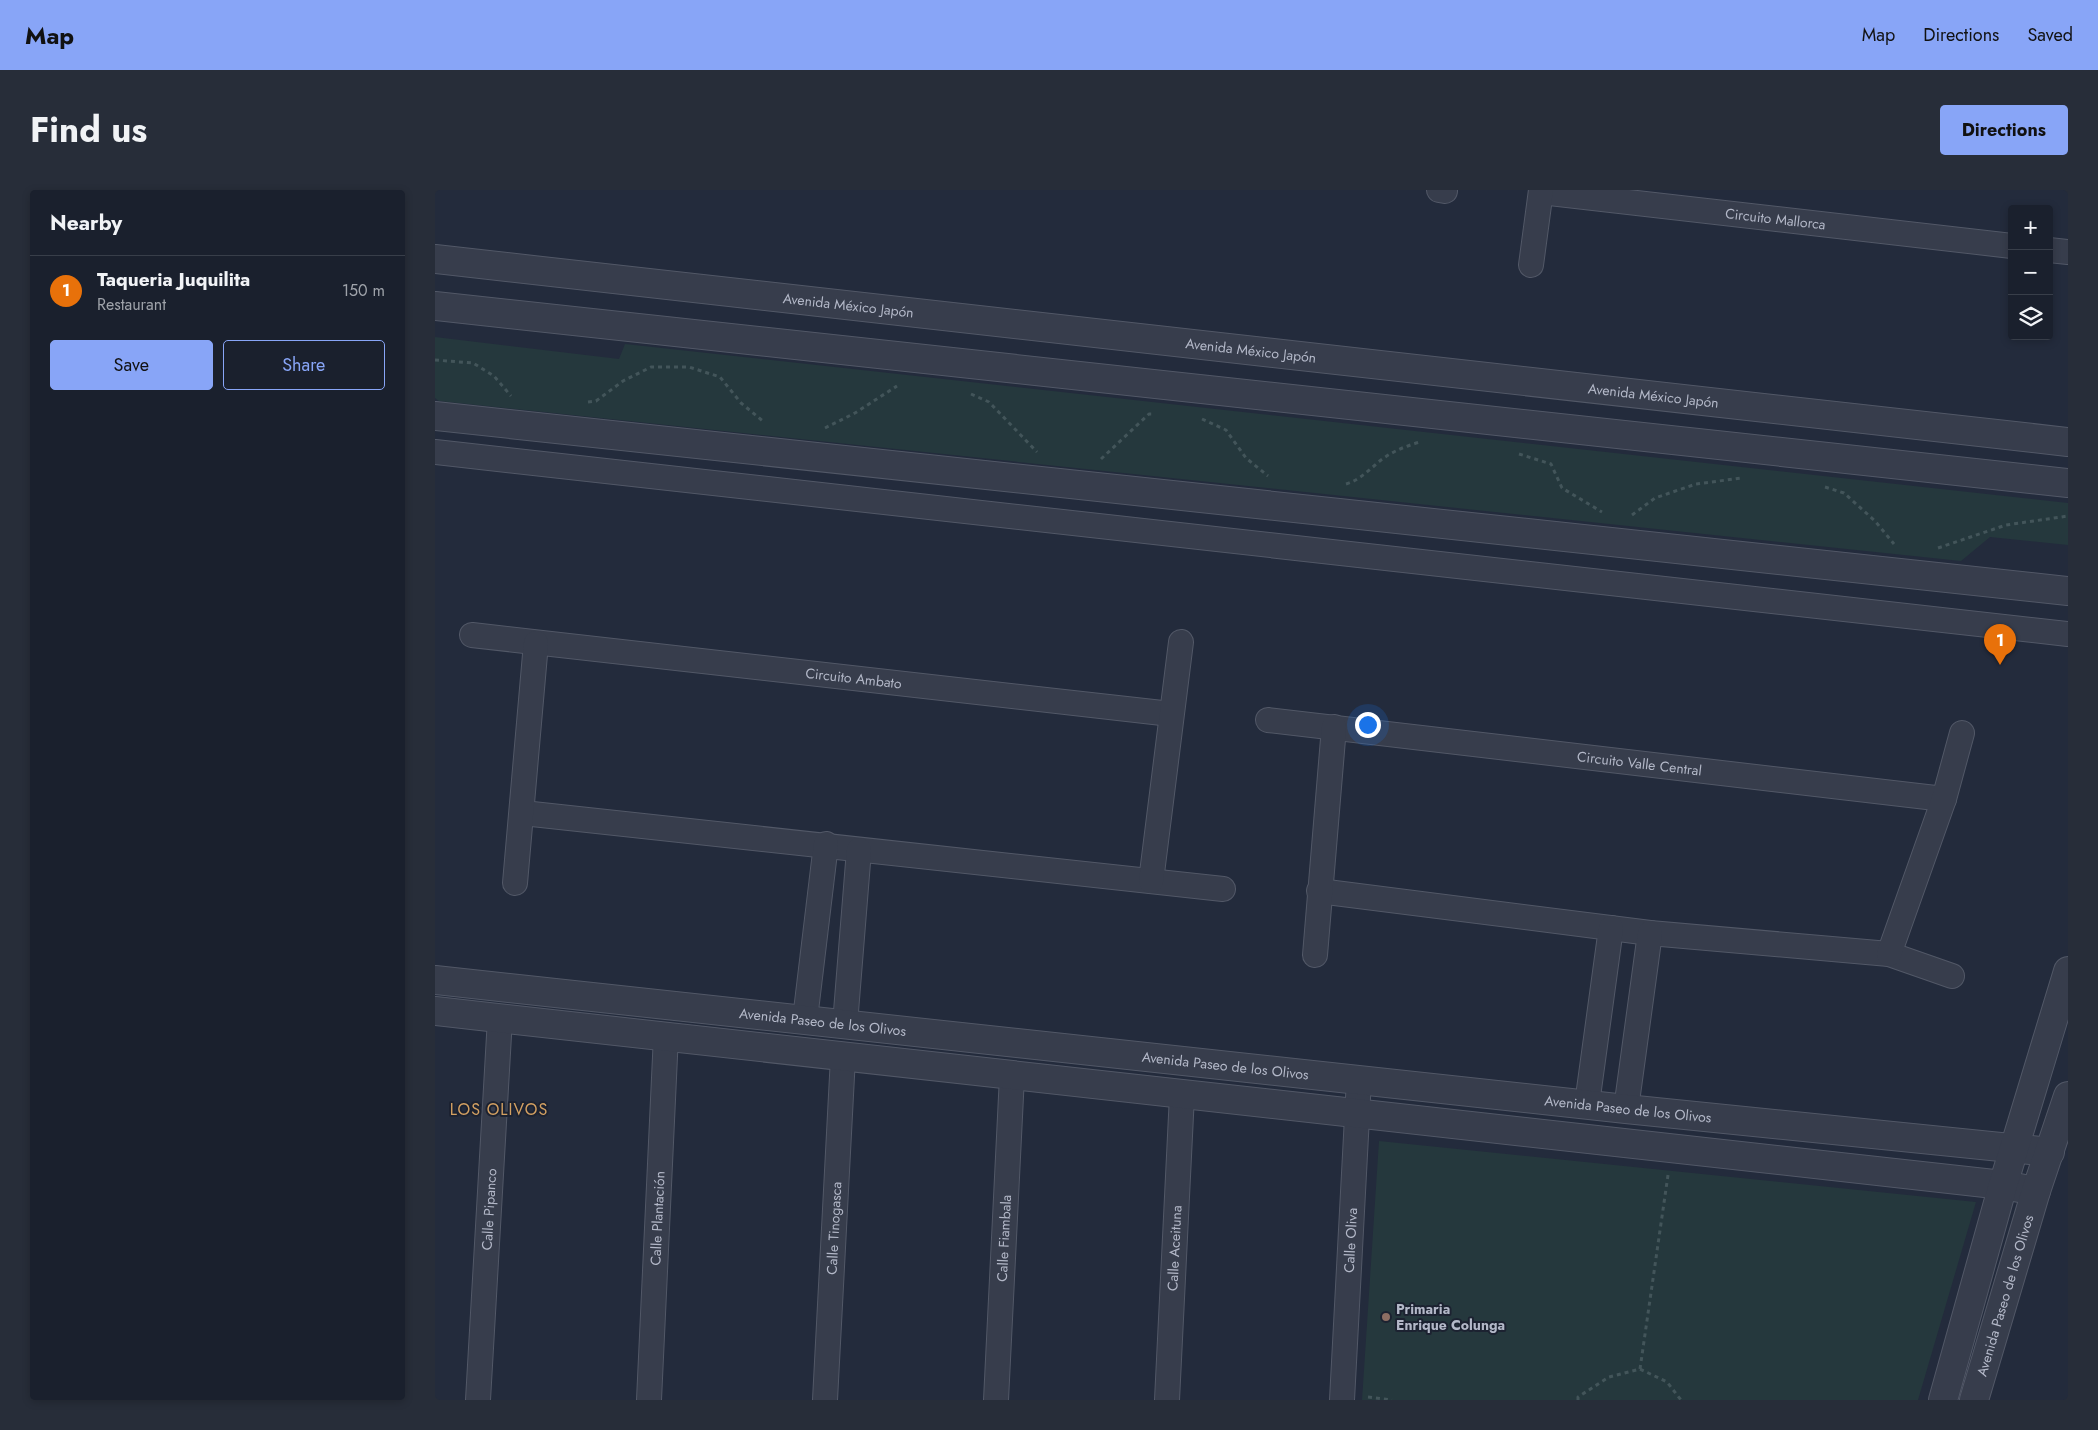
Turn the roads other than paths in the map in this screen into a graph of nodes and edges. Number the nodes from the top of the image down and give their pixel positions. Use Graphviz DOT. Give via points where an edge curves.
graph roads {
  1 [pos="1439,190"];
  2 [pos="1445,191"];
  3 [pos="1541,191"];
  4 [pos="2008,246"];
  5 [pos="2053,250"];
  6 [pos="2068,252"];
  7 [pos="435,259"];
  8 [pos="1531,265"];
  9 [pos="435,306"];
  10 [pos="435,416"];
  11 [pos="2068,442"];
  12 [pos="435,452"];
  13 [pos="2068,483"];
  14 [pos="2068,591"];
  15 [pos="2068,634"];
  16 [pos="472,635"];
  17 [pos="1181,642"];
  18 [pos="536,643"];
  19 [pos="1171,714"];
  20 [pos="1268,720"];
  21 [pos="1334,728"];
  22 [pos="1962,733"];
  23 [pos="1944,799"];
  24 [pos="523,813"];
  25 [pos="826,844"];
  26 [pos="859,850"];
  27 [pos="1151,881"];
  28 [pos="515,882"];
  29 [pos="1223,888"];
  30 [pos="1319,891"];
  31 [pos="1611,928"];
  32 [pos="1650,933"];
  33 [pos="1889,954"];
  34 [pos="1315,955"];
  35 [pos="2068,971"];
  36 [pos="1952,976"];
  37 [pos="435,980"];
  38 [pos="435,1010"];
  39 [pos="500,1018"];
  40 [pos="805,1019"];
  41 [pos="845,1024"];
  42 [pos="667,1035"];
  43 [pos="843,1057"];
  44 [pos="1013,1076"];
  45 [pos="1359,1079"];
  46 [pos="1182,1095"];
  47 [pos="2068,1096"];
  48 [pos="1587,1104"];
  49 [pos="1626,1109"];
  50 [pos="1357,1115"];
  51 [pos="2015,1148"];
  52 [pos="2050,1152"];
  53 [pos="2003,1185"];
  54 [pos="2036,1191"];
  55 [pos="1352,1398"];
  56 [pos="478,1400"];
  57 [pos="649,1400"];
  58 [pos="825,1400"];
  59 [pos="996,1400"];
  60 [pos="1167,1400"];
  61 [pos="1943,1400"];
  62 [pos="1974,1400"];
  1 -- 2 [label="street"];
  3 -- 4 [label="street, Circuito Mallorca"];
  3 -- 8 [label="street, Circuito Mallorca"];
  5 -- 6 [label="street"];
  7 -- 11 [label="street, Avenida México Japón"];
  9 -- 13 [label="street"];
  10 -- 14 [label="street"];
  12 -- 15 [label="street"];
  16 -- 18 [label="street, Circuito Ambato"];
  17 -- 19 [label="street"];
  18 -- 19 [label="street, Circuito Ambato"];
  18 -- 24 [label="street"];
  19 -- 27 [label="street"];
  20 -- 21 [label="street, Circuito Valle Central"];
  21 -- 23 [label="street, Circuito Valle Central"];
  21 -- 30 [label="street"];
  22 -- 23 [label="street"];
  23 -- 33 [label="street"];
  24 -- 25 [label="street"];
  24 -- 28 [label="street"];
  25 -- 26 [label="street"];
  25 -- 40 [label="street"];
  26 -- 27 [label="street"];
  26 -- 41 [label="street"];
  27 -- 29 [label="street"];
  30 -- 31 [label="street"];
  30 -- 34 [label="street"];
  31 -- 32 [label="street"];
  31 -- 48 [label="street"];
  32 -- 33 [label="street"];
  32 -- 49 [label="street"];
  33 -- 36 [label="street"];
  35 -- 51 [label="street"];
  37 -- 40 [label="street, Avenida Paseo de los Olivos"];
  38 -- 39 [label="street"];
  39 -- 42 [label="street"];
  39 -- 56 [label="street, Calle Pipanco"];
  40 -- 41 [label="street, Avenida Paseo de los Olivos"];
  41 -- 45 [label="street, Avenida Paseo de los Olivos"];
  42 -- 43 [label="street"];
  42 -- 57 [label="street, Calle Plantación"];
  43 -- 44 [label="street"];
  43 -- 58 [label="street, Calle Tinogasca"];
  44 -- 46 [label="street"];
  44 -- 59 [label="street, Calle Fiambala"];
  45 -- 48 [label="street, Avenida Paseo de los Olivos"];
  45 -- 50 [label="street, Calle Oliva"];
  46 -- 50 [label="street"];
  46 -- 60 [label="street, Calle Aceituna"];
  47 -- 52 [label="street, Avenida Paseo de los Olivos"];
  48 -- 49 [label="street, Avenida Paseo de los Olivos"];
  49 -- 51 [label="street, Avenida Paseo de los Olivos"];
  50 -- 53 [label="street"];
  50 -- 55 [label="street, Calle Oliva"];
  51 -- 52 [label="street, Avenida Paseo de los Olivos"];
  51 -- 53 [label="street"];
  52 -- 54 [label="street, Avenida Paseo de los Olivos"];
  53 -- 54 [label="street"];
  53 -- 61 [label="street"];
  54 -- 62 [label="street, Avenida Paseo de los Olivos"];
}
